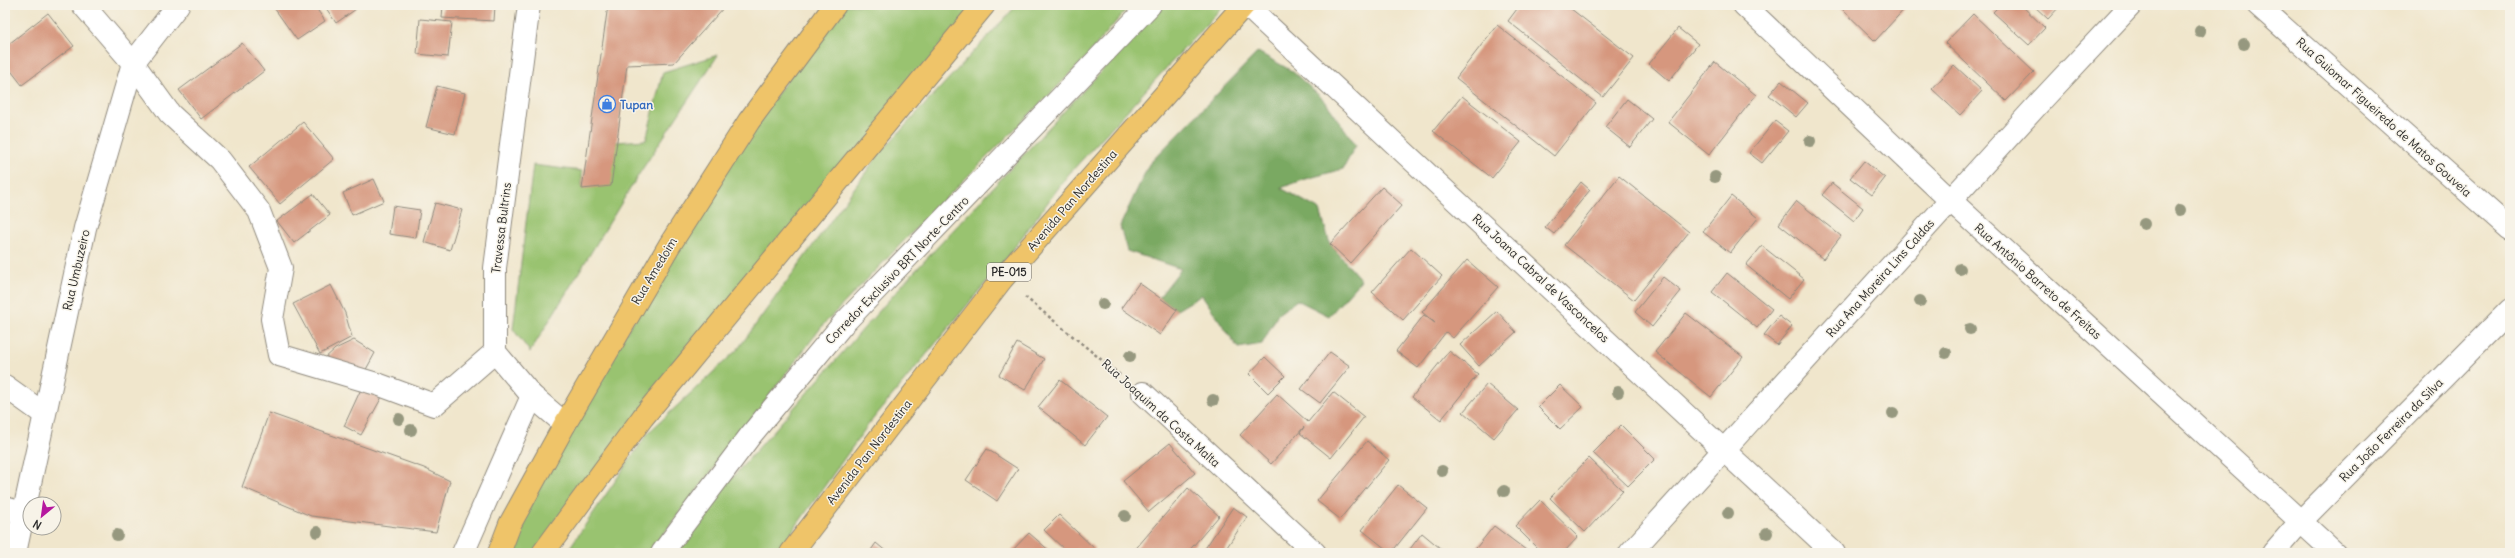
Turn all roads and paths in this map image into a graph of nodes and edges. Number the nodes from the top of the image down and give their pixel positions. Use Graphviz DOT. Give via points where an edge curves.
graph roads {
  1 [pos="83,5"];
  2 [pos="178,5"];
  3 [pos="529,5"];
  4 [pos="835,5"];
  5 [pos="984,5"];
  6 [pos="1150,5"];
  7 [pos="1245,5"];
  8 [pos="1744,5"];
  9 [pos="2132,5"];
  10 [pos="2258,5"];
  11 [pos="133,63"];
  12 [pos="1950,200"];
  13 [pos="2510,229"];
  14 [pos="1002,279"];
  15 [pos="2510,310"];
  16 [pos="495,352"];
  17 [pos="5,386"];
  18 [pos="1142,393"];
  19 [pos="532,396"];
  20 [pos="44,414"];
  21 [pos="564,424"];
  22 [pos="1724,449"];
  23 [pos="14,511"];
  24 [pos="2301,521"];
  25 [pos="15,553"];
  26 [pos="463,553"];
  27 [pos="499,553"];
  28 [pos="543,553"];
  29 [pos="662,553"];
  30 [pos="791,553"];
  31 [pos="1315,553"];
  32 [pos="1630,553"];
  33 [pos="1834,553"];
  34 [pos="2273,553"];
  35 [pos="2335,553"];
  1 -- 11 [label="street"];
  2 -- 11 [label="street, Rua Umbuzeiro"];
  3 -- 16 [label="street, Travessa Bultrins" via="494,268"];
  4 -- 21 [label="main road, Rua Amedoim" via="745,128 669,246"];
  5 -- 28 [label="main road" via="643,417"];
  6 -- 29 [label="street, Corredor Exclusivo BRT Norte-Centro" via="843,324 750,436"];
  7 -- 14 [label="main road, Avenida Pan Nordestina / PE-015"];
  7 -- 22 [label="street, Rua Joana Cabral de Vasconcelos"];
  8 -- 12 [label="street, Rua Antônio Barreto de Freitas"];
  9 -- 12 [label="street, Rua Ana Moreira Lins Caldas"];
  10 -- 13 [label="street, Rua Guiomar Figueiredo de Matos Gouveia"];
  11 -- 16 [label="street" via="170,114 220,160 260,211 281,268 272,319 279,356 380,385 434,405"];
  11 -- 20 [label="street, Rua Umbuzeiro" via="85,228"];
  12 -- 22 [label="street, Rua Ana Moreira Lins Caldas"];
  12 -- 24 [label="street, Rua Antônio Barreto de Freitas"];
  14 -- 18 [label="path, Rua Joaquim da Costa Malta"];
  14 -- 30 [label="main road, Avenida Pan Nordestina / PE-015"];
  15 -- 24 [label="street, Rua João Ferreira da Silva"];
  16 -- 19 [label="street"];
  17 -- 20 [label="street"];
  18 -- 31 [label="street, Rua Joaquim da Costa Malta"];
  19 -- 21 [label="street"];
  19 -- 26 [label="street"];
  20 -- 23 [label="street, Rua Umbuzeiro"];
  21 -- 27 [label="main road, Rua Amedoim" via="510,524"];
  22 -- 32 [label="street, Rua Ana Moreira Lins Caldas"];
  22 -- 33 [label="street, Rua Joana Cabral de Vasconcelos"];
  23 -- 25 [label="street, Rua Umbuzeiro"];
  24 -- 34 [label="street, Rua João Ferreira da Silva"];
  24 -- 35 [label="street, Rua Antônio Barreto de Freitas"];
}
